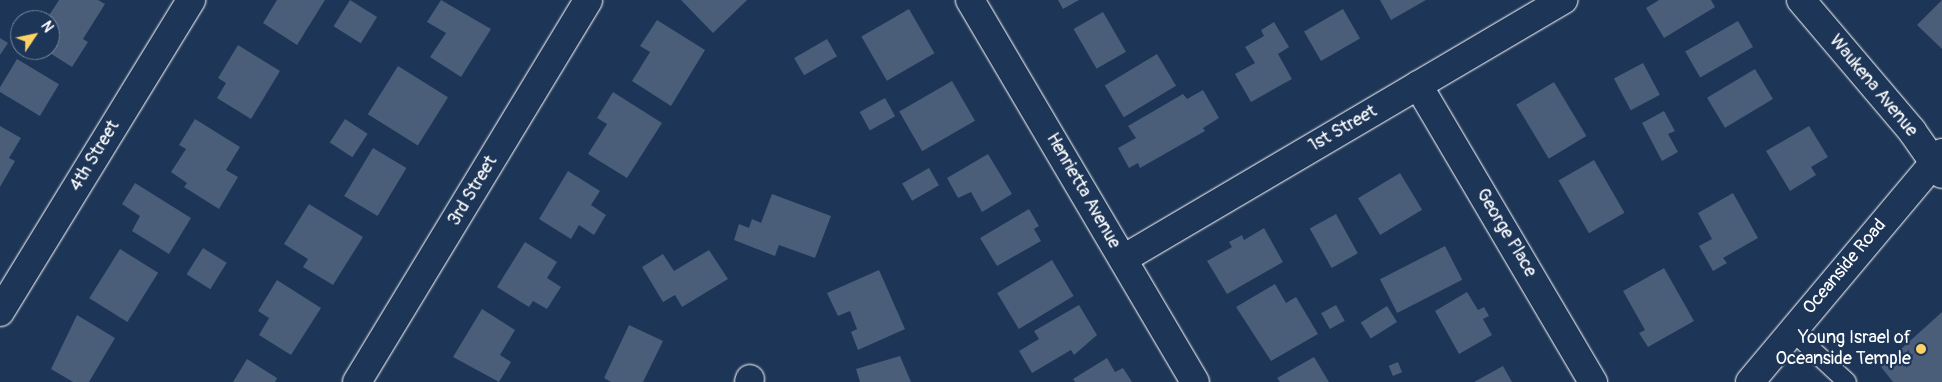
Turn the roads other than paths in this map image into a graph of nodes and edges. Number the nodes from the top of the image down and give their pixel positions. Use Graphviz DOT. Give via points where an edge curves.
graph roads {
  1 [pos="191,0"];
  2 [pos="588,0"];
  3 [pos="970,0"];
  4 [pos="1563,0"];
  5 [pos="1801,0"];
  6 [pos="1418,85"];
  7 [pos="1939,163"];
  8 [pos="1123,259"];
  9 [pos="0,312"];
  10 [pos="1792,331"];
  11 [pos="357,382"];
  12 [pos="1195,382"];
  13 [pos="1593,382"];
  14 [pos="1750,382"];
  15 [pos="1847,382"];
  1 -- 9 [label="street, 4th Street"];
  2 -- 11 [label="street, 3rd Street"];
  3 -- 8 [label="street, Henrietta Avenue"];
  4 -- 6 [label="street, 1st Street"];
  5 -- 7 [label="street, Waukena Avenue"];
  6 -- 8 [label="street, 1st Street"];
  6 -- 13 [label="street, George Place"];
  7 -- 10 [label="street, Oceanside Road"];
  8 -- 12 [label="street, Henrietta Avenue"];
  10 -- 14 [label="street, Oceanside Road"];
  10 -- 15 [label="lane"];
}
